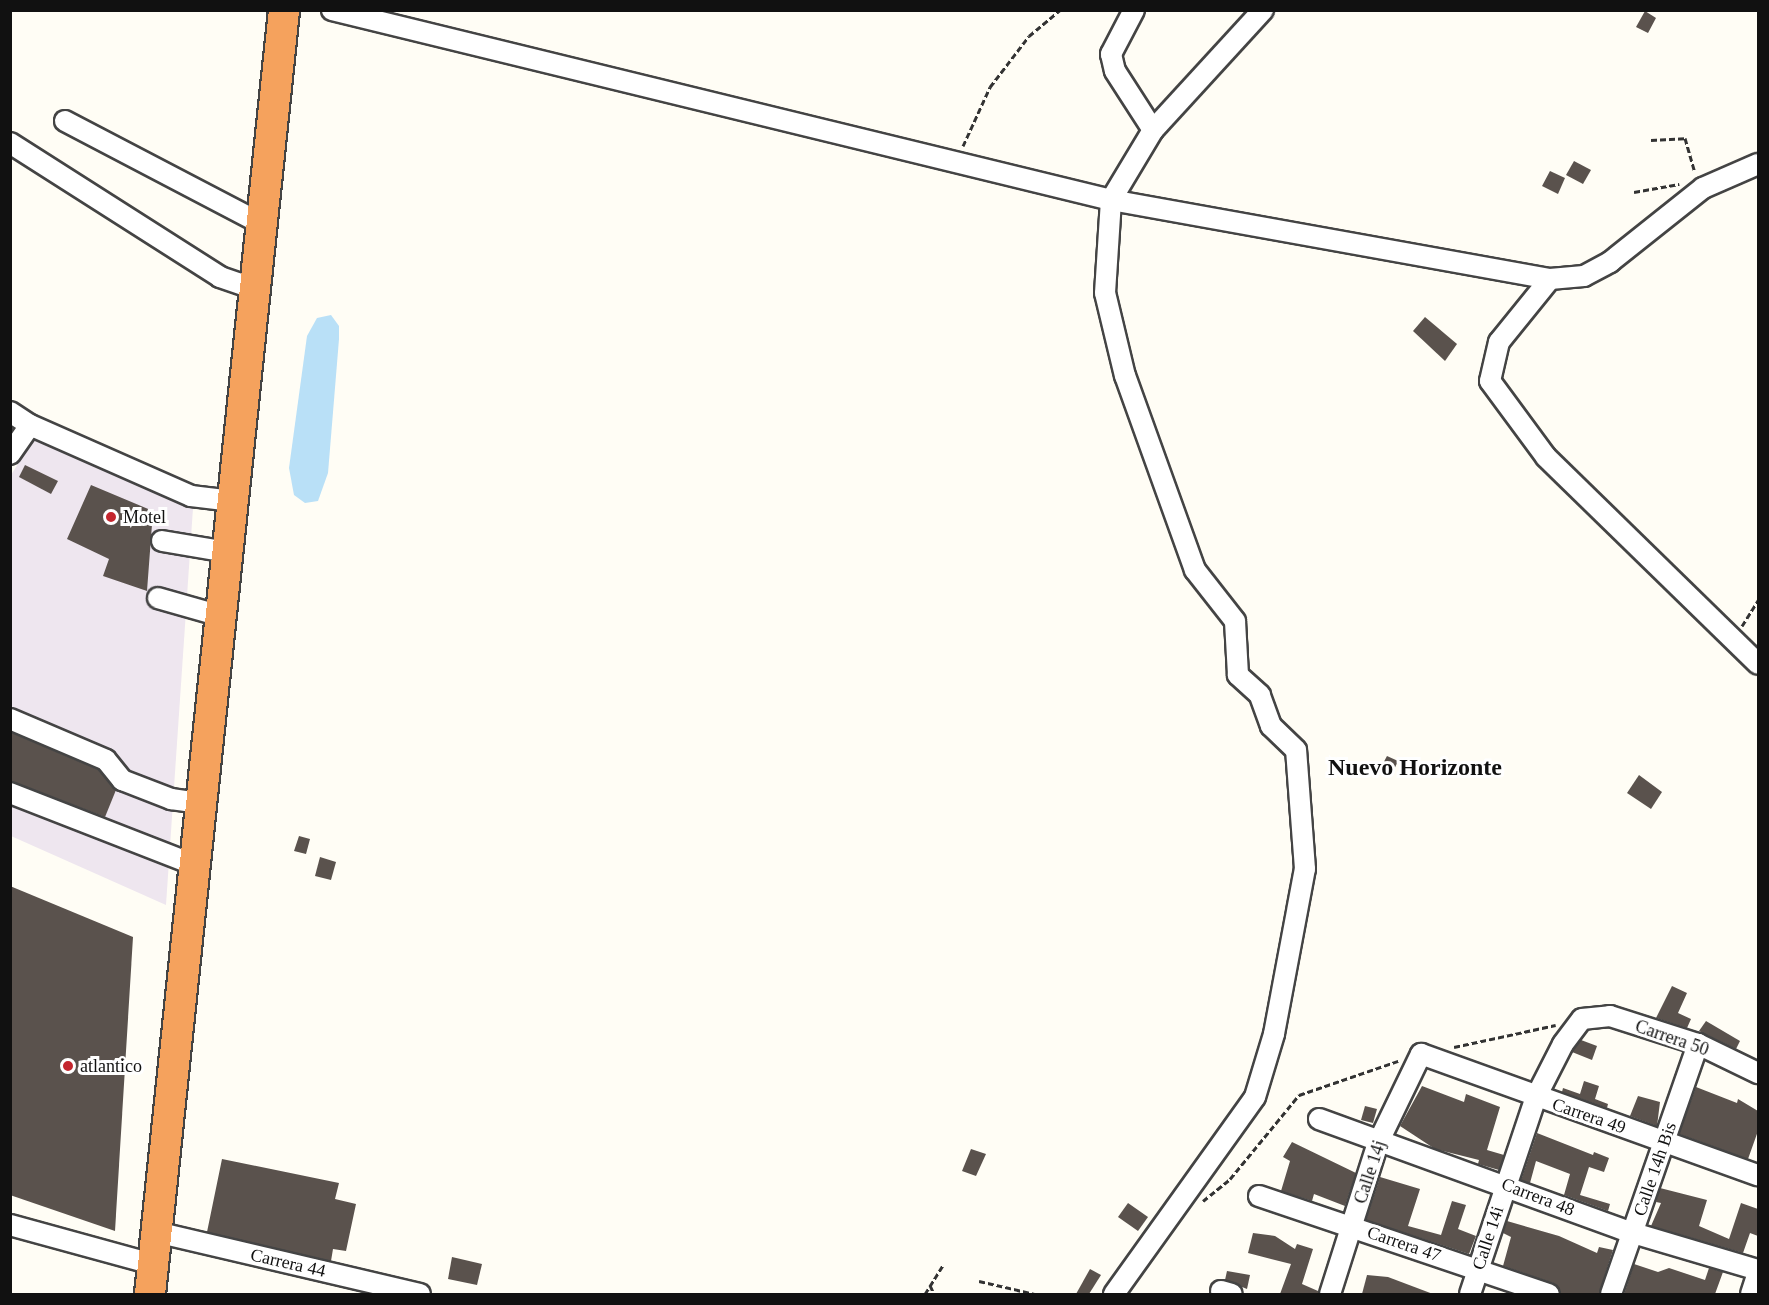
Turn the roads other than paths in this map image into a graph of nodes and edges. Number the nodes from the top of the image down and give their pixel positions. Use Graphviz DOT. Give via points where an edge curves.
graph roads {
  1 [pos="284,10"];
  2 [pos="332,10"];
  3 [pos="1134,10"];
  4 [pos="1263,10"];
  5 [pos="66,121"];
  6 [pos="1153,130"];
  7 [pos="10,143"];
  8 [pos="1758,164"];
  9 [pos="1111,200"];
  10 [pos="262,224"];
  11 [pos="1550,279"];
  12 [pos="255,289"];
  13 [pos="10,412"];
  14 [pos="30,425"];
  15 [pos="10,454"];
  16 [pos="233,501"];
  17 [pos="162,541"];
  18 [pos="228,552"];
  19 [pos="158,598"];
  20 [pos="221,616"];
  21 [pos="1758,664"];
  22 [pos="10,720"];
  23 [pos="10,793"];
  24 [pos="201,803"];
  25 [pos="195,865"];
  26 [pos="1582,1019"];
  27 [pos="1698,1044"];
  28 [pos="1421,1054"];
  29 [pos="1758,1073"];
  30 [pos="1536,1097"];
  31 [pos="1319,1119"];
  32 [pos="1664,1142"];
  33 [pos="1378,1143"];
  34 [pos="1758,1175"];
  35 [pos="1506,1184"];
  36 [pos="1259,1196"];
  37 [pos="10,1225"];
  38 [pos="1352,1226"];
  39 [pos="156,1232"];
  40 [pos="1633,1233"];
  41 [pos="153,1264"];
  42 [pos="1478,1269"];
  43 [pos="1758,1271"];
  44 [pos="150,1294"];
  45 [pos="420,1294"];
  46 [pos="1114,1294"];
  47 [pos="1330,1294"];
  48 [pos="1470,1294"];
  49 [pos="1548,1294"];
  50 [pos="1611,1294"];
  51 [pos="1751,1294"];
  1 -- 10 [label="highway"];
  2 -- 9 [label="street"];
  3 -- 6 [label="street" via="1111,54 1115,71"];
  4 -- 6 [label="street"];
  5 -- 10 [label="street"];
  6 -- 9 [label="street"];
  7 -- 12 [label="street" via="220,277"];
  8 -- 11 [label="street" via="1701,185 1610,261 1584,276"];
  9 -- 11 [label="street"];
  9 -- 46 [label="street" via="1106,293 1125,375 1195,570 1235,621 1238,675 1260,695 1271,726 1296,750 1305,869 1274,1034 1255,1097"];
  10 -- 12 [label="highway"];
  11 -- 21 [label="street" via="1499,342 1490,381 1546,457"];
  12 -- 16 [label="highway"];
  13 -- 14 [label="street"];
  14 -- 15 [label="street"];
  14 -- 16 [label="street" via="191,496"];
  16 -- 18 [label="highway"];
  17 -- 18 [label="street"];
  18 -- 20 [label="highway"];
  19 -- 20 [label="street"];
  20 -- 24 [label="highway"];
  22 -- 24 [label="street" via="106,760 122,780 171,799"];
  23 -- 25 [label="street"];
  24 -- 25 [label="highway"];
  25 -- 39 [label="highway"];
  26 -- 27 [label="street, Carrera 50" via="1610,1016"];
  26 -- 30 [label="street, Calle 14i" via="1563,1044"];
  27 -- 29 [label="street, Carrera 50"];
  27 -- 32 [label="street, Calle 14h Bis"];
  28 -- 30 [label="street, Carrera 49"];
  28 -- 33 [label="street, Calle 14j"];
  30 -- 32 [label="street, Carrera 49"];
  30 -- 35 [label="street, Calle 14i"];
  31 -- 33 [label="street, Carrera 48"];
  32 -- 34 [label="street, Carrera 49"];
  32 -- 40 [label="street, Calle 14h Bis"];
  33 -- 35 [label="street, Carrera 48"];
  33 -- 38 [label="street, Calle 14j"];
  35 -- 40 [label="street, Carrera 48"];
  35 -- 42 [label="street, Calle 14i"];
  36 -- 38 [label="street, Carrera 47"];
  37 -- 41 [label="street"];
  38 -- 42 [label="street, Carrera 47"];
  38 -- 47 [label="street, Calle 14j"];
  39 -- 41 [label="highway"];
  39 -- 45 [label="street, Carrera 44"];
  40 -- 43 [label="street, Carrera 48"];
  40 -- 50 [label="street, Calle 14h Bis"];
  41 -- 44 [label="highway"];
  42 -- 48 [label="street, Calle 14i"];
  42 -- 49 [label="street, Carrera 47"];
  43 -- 51 [label="street"];
}
